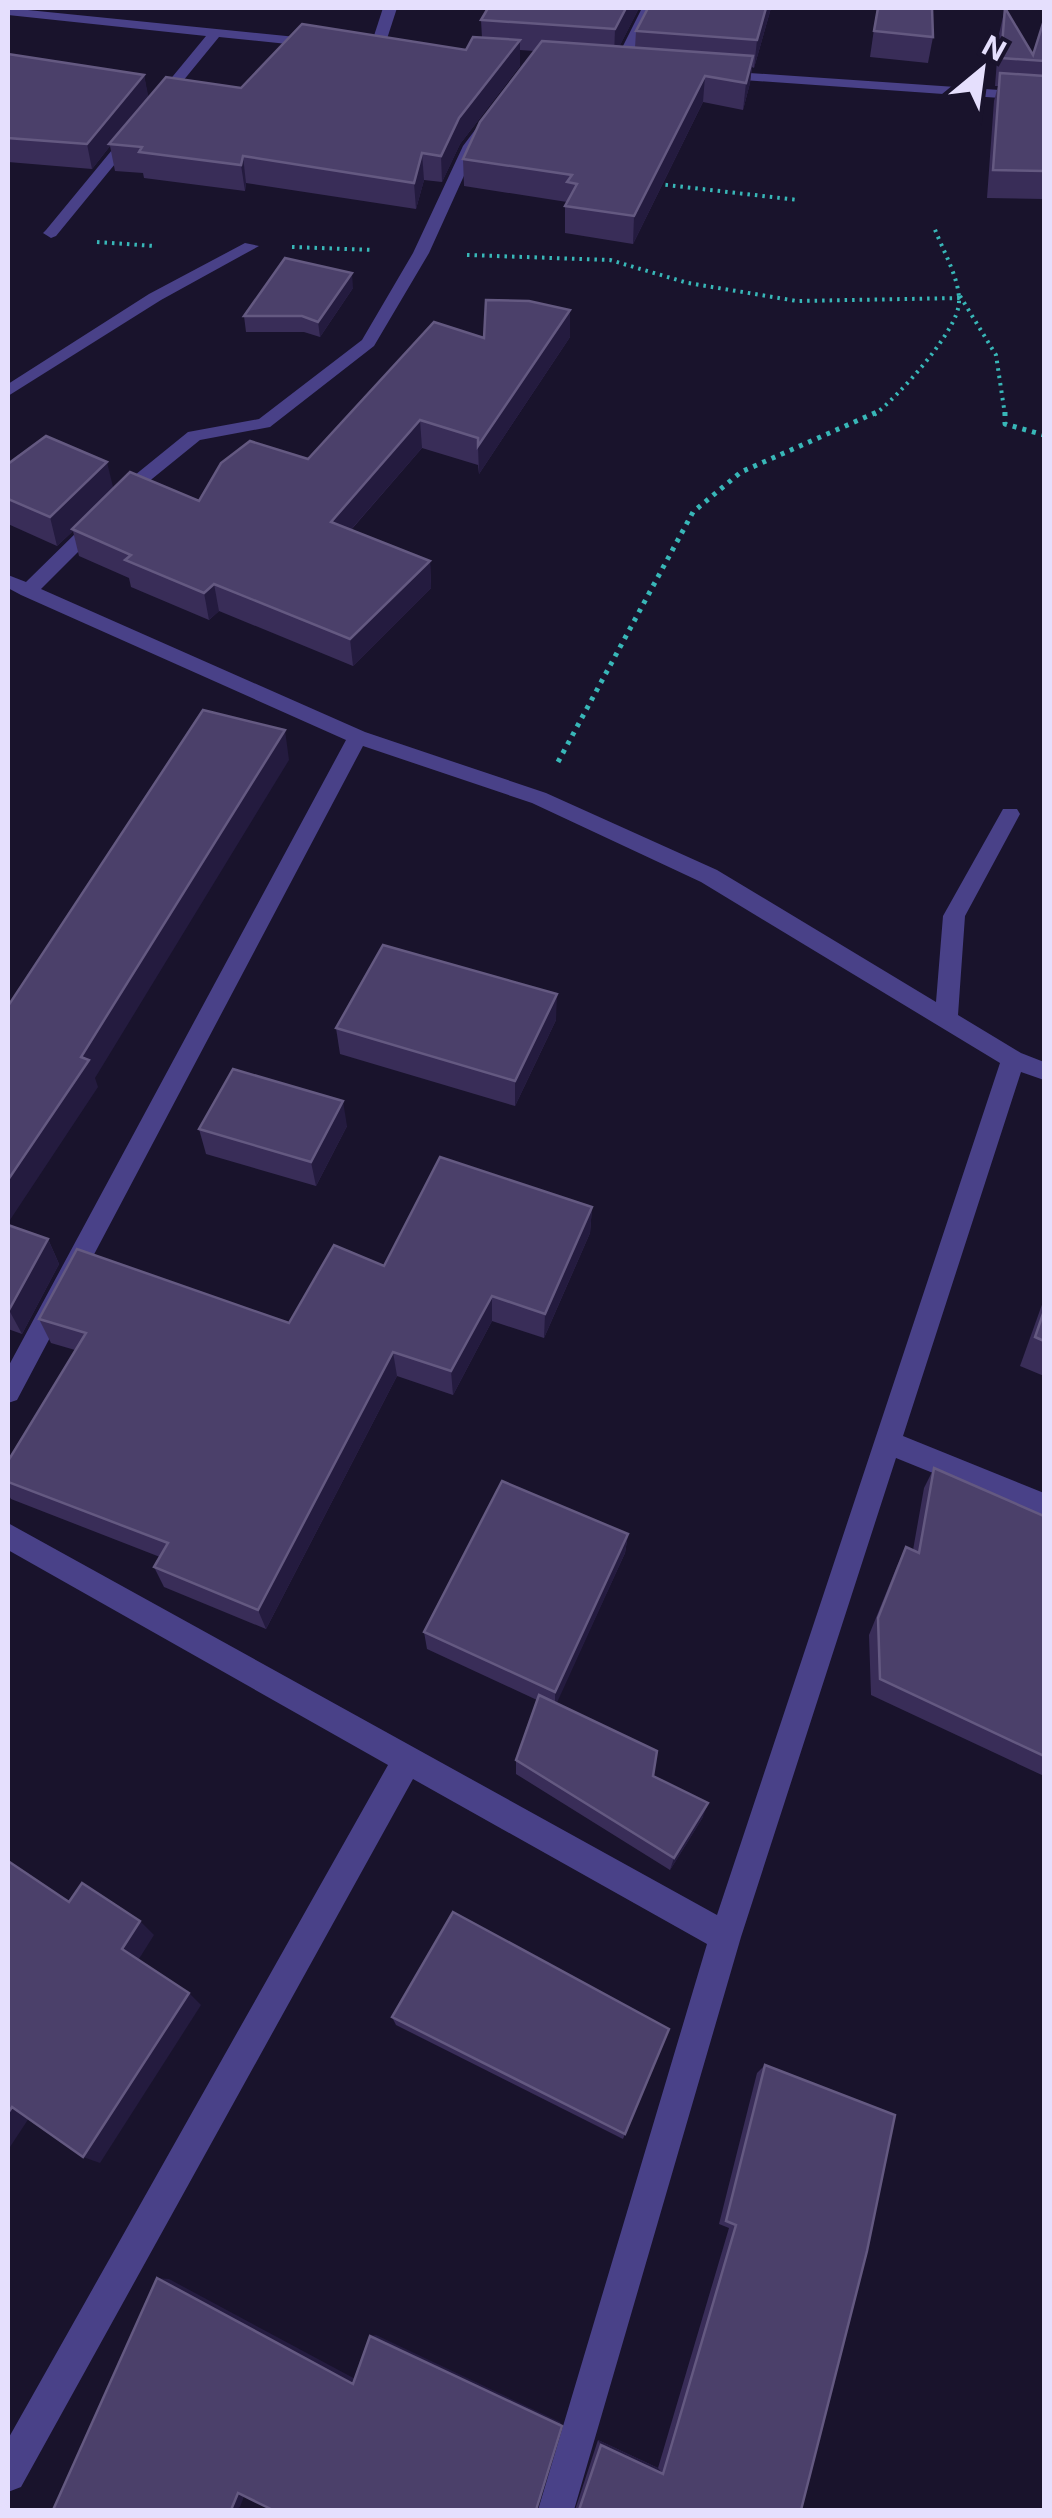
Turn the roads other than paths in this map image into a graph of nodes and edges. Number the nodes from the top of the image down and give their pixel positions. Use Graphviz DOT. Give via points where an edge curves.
graph roads {
  1 [pos="390,8"];
  2 [pos="648,8"];
  3 [pos="8,12"];
  4 [pos="214,35"];
  5 [pos="341,45"];
  6 [pos="359,47"];
  7 [pos="377,48"];
  8 [pos="396,50"];
  9 [pos="602,66"];
  10 [pos="618,68"];
  11 [pos="638,69"];
  12 [pos="696,73"];
  13 [pos="1044,97"];
  14 [pos="492,118"];
  15 [pos="51,234"];
  16 [pos="251,246"];
  17 [pos="8,391"];
  18 [pos="8,581"];
  19 [pos="28,590"];
  20 [pos="358,738"];
  21 [pos="1010,814"];
  22 [pos="946,1019"];
  23 [pos="1012,1060"];
  24 [pos="1044,1071"];
  25 [pos="8,1392"];
  26 [pos="887,1442"];
  27 [pos="1044,1506"];
  28 [pos="8,1536"];
  29 [pos="407,1760"];
  30 [pos="725,1937"];
  31 [pos="8,2474"];
  32 [pos="556,2510"];
  1 -- 7 [label="street"];
  2 -- 10 [label="street"];
  3 -- 4 [label="street"];
  4 -- 5 [label="street"];
  4 -- 15 [label="street"];
  6 -- 7 [label="street"];
  7 -- 8 [label="street"];
  9 -- 10 [label="street"];
  10 -- 11 [label="street"];
  12 -- 13 [label="street"];
  14 -- 19 [label="street" via="470,146 421,253 368,343 264,423 194,436"];
  16 -- 17 [label="street" via="155,297"];
  18 -- 19 [label="street"];
  19 -- 20 [label="street"];
  20 -- 22 [label="street" via="539,798 709,876"];
  20 -- 25 [label="street"];
  21 -- 22 [label="street" via="954,916"];
  22 -- 23 [label="street"];
  23 -- 24 [label="street"];
  23 -- 26 [label="street"];
  26 -- 27 [label="street"];
  26 -- 30 [label="street"];
  28 -- 29 [label="street"];
  29 -- 30 [label="street"];
  29 -- 31 [label="street"];
  30 -- 32 [label="street"];
}
